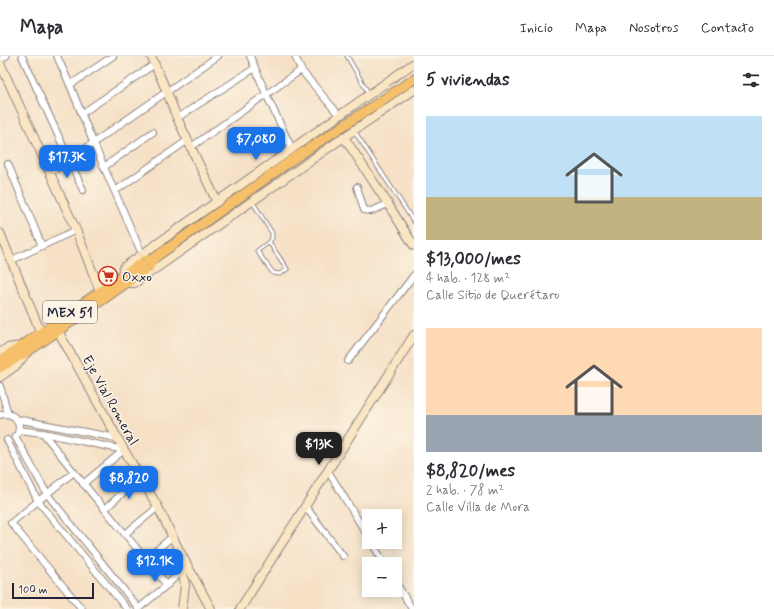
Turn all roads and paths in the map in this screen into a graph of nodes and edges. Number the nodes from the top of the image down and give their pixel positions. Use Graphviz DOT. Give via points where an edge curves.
graph roads {
  1 [pos="6,56"];
  2 [pos="22,56"];
  3 [pos="56,56"];
  4 [pos="113,56"];
  5 [pos="151,56"];
  6 [pos="218,56"];
  7 [pos="250,56"];
  8 [pos="295,56"];
  9 [pos="347,56"];
  10 [pos="0,62"];
  11 [pos="414,63"];
  12 [pos="154,64"];
  13 [pos="255,68"];
  14 [pos="301,70"];
  15 [pos="414,79"];
  16 [pos="70,85"];
  17 [pos="414,90"];
  18 [pos="167,92"];
  19 [pos="266,94"];
  20 [pos="369,94"];
  21 [pos="81,114"];
  22 [pos="339,115"];
  23 [pos="177,118"];
  24 [pos="354,130"];
  25 [pos="153,132"];
  26 [pos="344,137"];
  27 [pos="93,142"];
  28 [pos="189,143"];
  29 [pos="292,149"];
  30 [pos="68,160"];
  31 [pos="8,164"];
  32 [pos="104,167"];
  33 [pos="50,173"];
  34 [pos="356,187"];
  35 [pos="82,190"];
  36 [pos="115,191"];
  37 [pos="252,201"];
  38 [pos="217,202"];
  39 [pos="388,204"];
  40 [pos="414,222"];
  41 [pos="76,230"];
  42 [pos="0,233"];
  43 [pos="269,242"];
  44 [pos="42,246"];
  45 [pos="414,246"];
  46 [pos="3,248"];
  47 [pos="140,253"];
  48 [pos="12,260"];
  49 [pos="153,274"];
  50 [pos="414,275"];
  51 [pos="124,280"];
  52 [pos="102,294"];
  53 [pos="58,331"];
  54 [pos="414,335"];
  55 [pos="42,336"];
  56 [pos="24,349"];
  57 [pos="0,353"];
  58 [pos="0,361"];
  59 [pos="348,361"];
  60 [pos="0,368"];
  61 [pos="0,377"];
  62 [pos="0,386"];
  63 [pos="8,414"];
  64 [pos="0,415"];
  65 [pos="16,419"];
  66 [pos="17,433"];
  67 [pos="43,433"];
  68 [pos="117,438"];
  69 [pos="3,440"];
  70 [pos="124,450"];
  71 [pos="328,471"];
  72 [pos="74,472"];
  73 [pos="140,478"];
  74 [pos="83,484"];
  75 [pos="47,494"];
  76 [pos="38,501"];
  77 [pos="158,506"];
  78 [pos="305,506"];
  79 [pos="105,510"];
  80 [pos="362,527"];
  81 [pos="125,534"];
  82 [pos="173,536"];
  83 [pos="179,550"];
  84 [pos="343,556"];
  85 [pos="146,559"];
  86 [pos="182,570"];
  87 [pos="191,572"];
  88 [pos="167,585"];
  89 [pos="185,585"];
  90 [pos="402,593"];
  91 [pos="82,609"];
  92 [pos="127,609"];
  93 [pos="139,609"];
  94 [pos="182,609"];
  95 [pos="212,609"];
  96 [pos="240,609"];
  97 [pos="412,609"];
  1 -- 10 [label="street"];
  2 -- 30 [label="street"];
  3 -- 16 [label="street"];
  4 -- 16 [label="street"];
  5 -- 12 [label="main road"];
  6 -- 18 [label="street"];
  7 -- 13 [label="street"];
  8 -- 14 [label="street"];
  9 -- 20 [label="lane"];
  10 -- 33 [label="main road"];
  11 -- 20 [label="main road"];
  12 -- 18 [label="main road"];
  12 -- 21 [label="street"];
  13 -- 19 [label="street"];
  13 -- 23 [label="street"];
  14 -- 19 [label="street"];
  14 -- 22 [label="street"];
  15 -- 51 [label="main road, MEX 51" via="296,157 153,259 149,267"];
  16 -- 21 [label="street"];
  17 -- 24 [label="main road"];
  18 -- 23 [label="main road"];
  18 -- 27 [label="street"];
  19 -- 28 [label="street"];
  19 -- 29 [label="street"];
  20 -- 22 [label="main road"];
  21 -- 27 [label="street"];
  22 -- 29 [label="main road"];
  23 -- 28 [label="main road"];
  24 -- 26 [label="main road"];
  24 -- 40 [label="lane"];
  25 -- 32 [label="street"];
  26 -- 37 [label="main road"];
  26 -- 39 [label="main road"];
  27 -- 30 [label="street"];
  27 -- 32 [label="street"];
  28 -- 36 [label="street"];
  28 -- 38 [label="main road"];
  29 -- 38 [label="main road"];
  30 -- 33 [label="street"];
  30 -- 35 [label="street"];
  31 -- 44 [label="street"];
  32 -- 36 [label="street"];
  33 -- 41 [label="main road"];
  34 -- 39 [label="street" via="364,210 370,211"];
  36 -- 47 [label="street"];
  37 -- 43 [label="lane" via="272,233"];
  37 -- 51 [label="main road" via="135,283"];
  38 -- 47 [label="main road"];
  39 -- 45 [label="main road"];
  41 -- 44 [label="street"];
  41 -- 52 [label="main road"];
  42 -- 46 [label="main road"];
  43 -- 43 [label="lane" via="287,268 280,274 273,273 257,251"];
  44 -- 48 [label="street"];
  46 -- 48 [label="main road"];
  47 -- 49 [label="path, bridge"];
  47 -- 51 [label="main road" via="124,267"];
  48 -- 55 [label="main road"];
  50 -- 59 [label="street"];
  51 -- 52 [label="main road, MEX 51"];
  52 -- 53 [label="main road, MEX 51"];
  52 -- 55 [label="main road, MEX 51"];
  53 -- 55 [label="main road, MEX 51"];
  53 -- 68 [label="main road, Eje Vial Romeral"];
  54 -- 71 [label="main road"];
  55 -- 56 [label="main road, MEX 51"];
  56 -- 57 [label="main road" via="7,348"];
  56 -- 58 [label="main road, MEX 51"];
  56 -- 60 [label="main road, MEX 51"];
  56 -- 61 [label="main road" via="17,364"];
  62 -- 63 [label="street"];
  63 -- 64 [label="street"];
  63 -- 65 [label="street"];
  65 -- 66 [label="street" via="19,426"];
  65 -- 68 [label="street"];
  66 -- 67 [label="street"];
  66 -- 69 [label="street" via="12,439"];
  66 -- 75 [label="street"];
  67 -- 70 [label="street"];
  67 -- 72 [label="street"];
  68 -- 70 [label="main road, Eje Vial Romeral"];
  69 -- 76 [label="street"];
  70 -- 73 [label="main road, Eje Vial Romeral"];
  70 -- 74 [label="street"];
  71 -- 78 [label="main road"];
  71 -- 80 [label="street"];
  72 -- 74 [label="street"];
  72 -- 75 [label="street"];
  73 -- 77 [label="main road, Eje Vial Romeral"];
  73 -- 79 [label="street"];
  74 -- 79 [label="street"];
  75 -- 76 [label="street"];
  75 -- 93 [label="street"];
  76 -- 91 [label="street" via="11,523"];
  76 -- 92 [label="street"];
  77 -- 81 [label="street"];
  77 -- 82 [label="main road, Eje Vial Romeral"];
  78 -- 84 [label="street"];
  78 -- 96 [label="main road"];
  79 -- 81 [label="street"];
  81 -- 85 [label="street"];
  82 -- 83 [label="main road, Eje Vial Romeral"];
  82 -- 85 [label="street"];
  83 -- 86 [label="main road"];
  83 -- 87 [label="main road, Eje Vial Romeral"];
  85 -- 88 [label="street"];
  86 -- 88 [label="street"];
  86 -- 89 [label="main road"];
  87 -- 89 [label="street"];
  87 -- 95 [label="main road, Eje Vial Romeral"];
  88 -- 93 [label="street"];
  89 -- 94 [label="main road"];
  90 -- 97 [label="street"];
}
